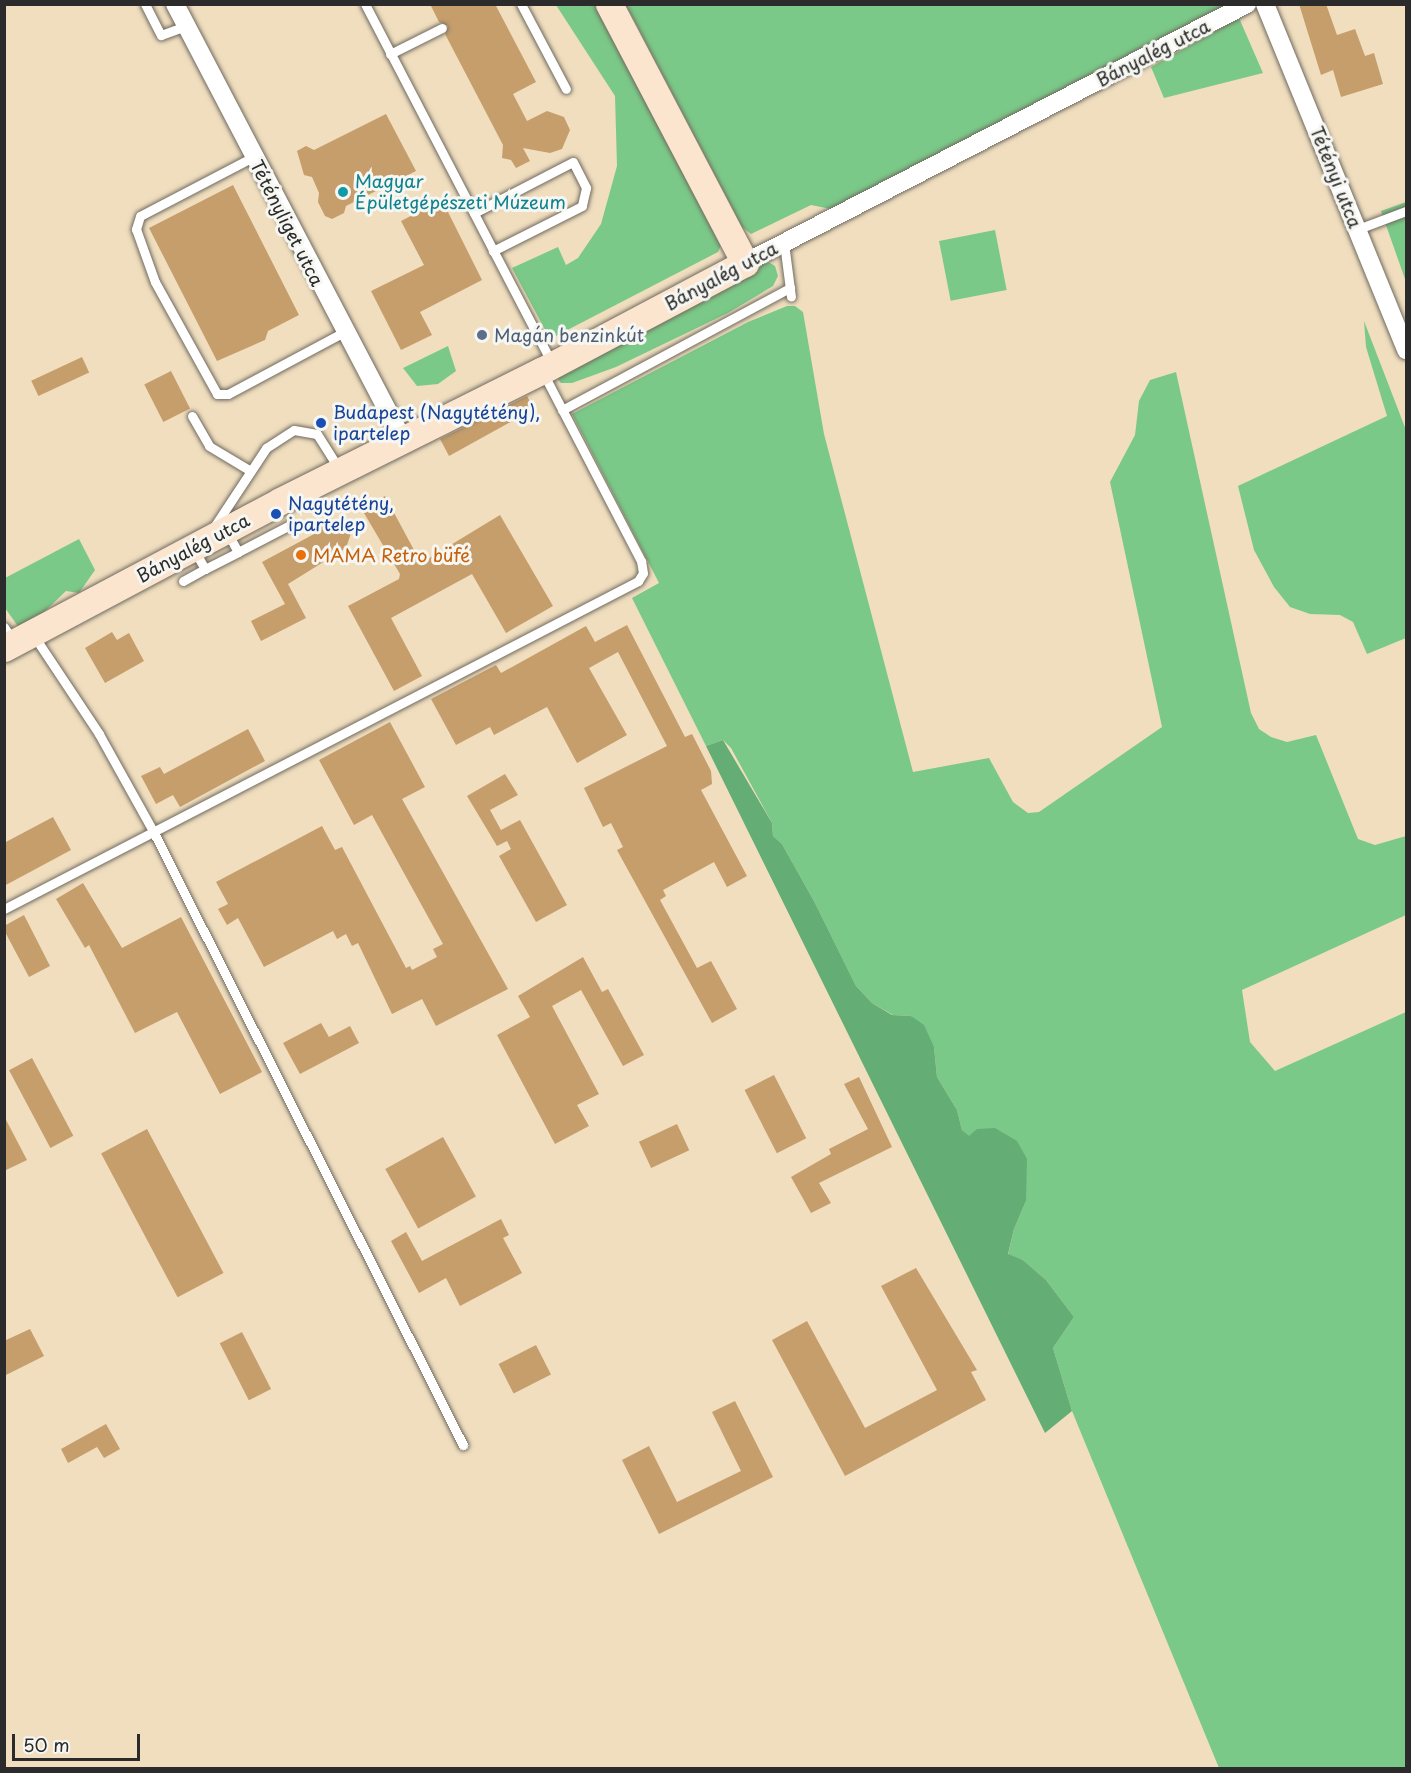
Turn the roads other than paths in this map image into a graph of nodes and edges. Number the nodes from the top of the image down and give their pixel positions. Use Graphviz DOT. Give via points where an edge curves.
graph roads {
  1 [pos="145,4"];
  2 [pos="175,4"];
  3 [pos="365,4"];
  4 [pos="521,4"];
  5 [pos="609,4"];
  6 [pos="1247,4"];
  7 [pos="1265,4"];
  8 [pos="186,26"];
  9 [pos="442,28"];
  10 [pos="390,54"];
  11 [pos="566,89"];
  12 [pos="253,157"];
  13 [pos="1407,211"];
  14 [pos="474,213"];
  15 [pos="1358,229"];
  16 [pos="784,243"];
  17 [pos="493,251"];
  18 [pos="745,263"];
  19 [pos="344,332"];
  20 [pos="1407,350"];
  21 [pos="547,368"];
  22 [pos="562,410"];
  23 [pos="192,417"];
  24 [pos="403,440"];
  25 [pos="249,470"];
  26 [pos="340,471"];
  27 [pos="290,525"];
  28 [pos="214,548"];
  29 [pos="183,581"];
  30 [pos="14,638"];
  31 [pos="153,831"];
  32 [pos="4,909"];
  33 [pos="463,1445"];
  1 -- 8 [label="lane" via="161,35"];
  2 -- 8 [label="street, Tétényliget utca"];
  3 -- 10 [label="lane"];
  4 -- 11 [label="lane"];
  5 -- 18 [label="street"];
  6 -- 16 [label="street, Bányalég utca"];
  7 -- 15 [label="street, Tétényi utca"];
  8 -- 12 [label="street, Tétényliget utca"];
  9 -- 10 [label="lane"];
  10 -- 14 [label="lane"];
  12 -- 19 [label="street, Tétényliget utca"];
  12 -- 19 [label="lane" via="140,216 136,229 155,282 217,394 228,394"];
  13 -- 15 [label="lane"];
  14 -- 17 [label="lane"];
  14 -- 17 [label="lane" via="573,162 586,188 582,206"];
  15 -- 20 [label="street, Tétényi utca"];
  16 -- 18 [label="street, Bányalég utca"];
  16 -- 22 [label="lane" via="790,293"];
  17 -- 21 [label="lane"];
  18 -- 21 [label="street, Bányalég utca"];
  19 -- 24 [label="street, Tétényliget utca"];
  21 -- 22 [label="lane"];
  21 -- 24 [label="street, Bányalég utca"];
  22 -- 31 [label="lane" via="641,561 643,573 638,581"];
  23 -- 25 [label="lane" via="209,446"];
  24 -- 26 [label="street, Bányalég utca"];
  25 -- 26 [label="lane" via="266,448 300,429 317,434"];
  25 -- 28 [label="lane"];
  26 -- 28 [label="street, Bányalég utca"];
  27 -- 28 [label="lane"];
  28 -- 29 [label="lane"];
  28 -- 30 [label="street, Bányalég utca"];
  30 -- 31 [label="lane" via="99,734"];
  31 -- 32 [label="lane"];
  31 -- 33 [label="lane"];
}
